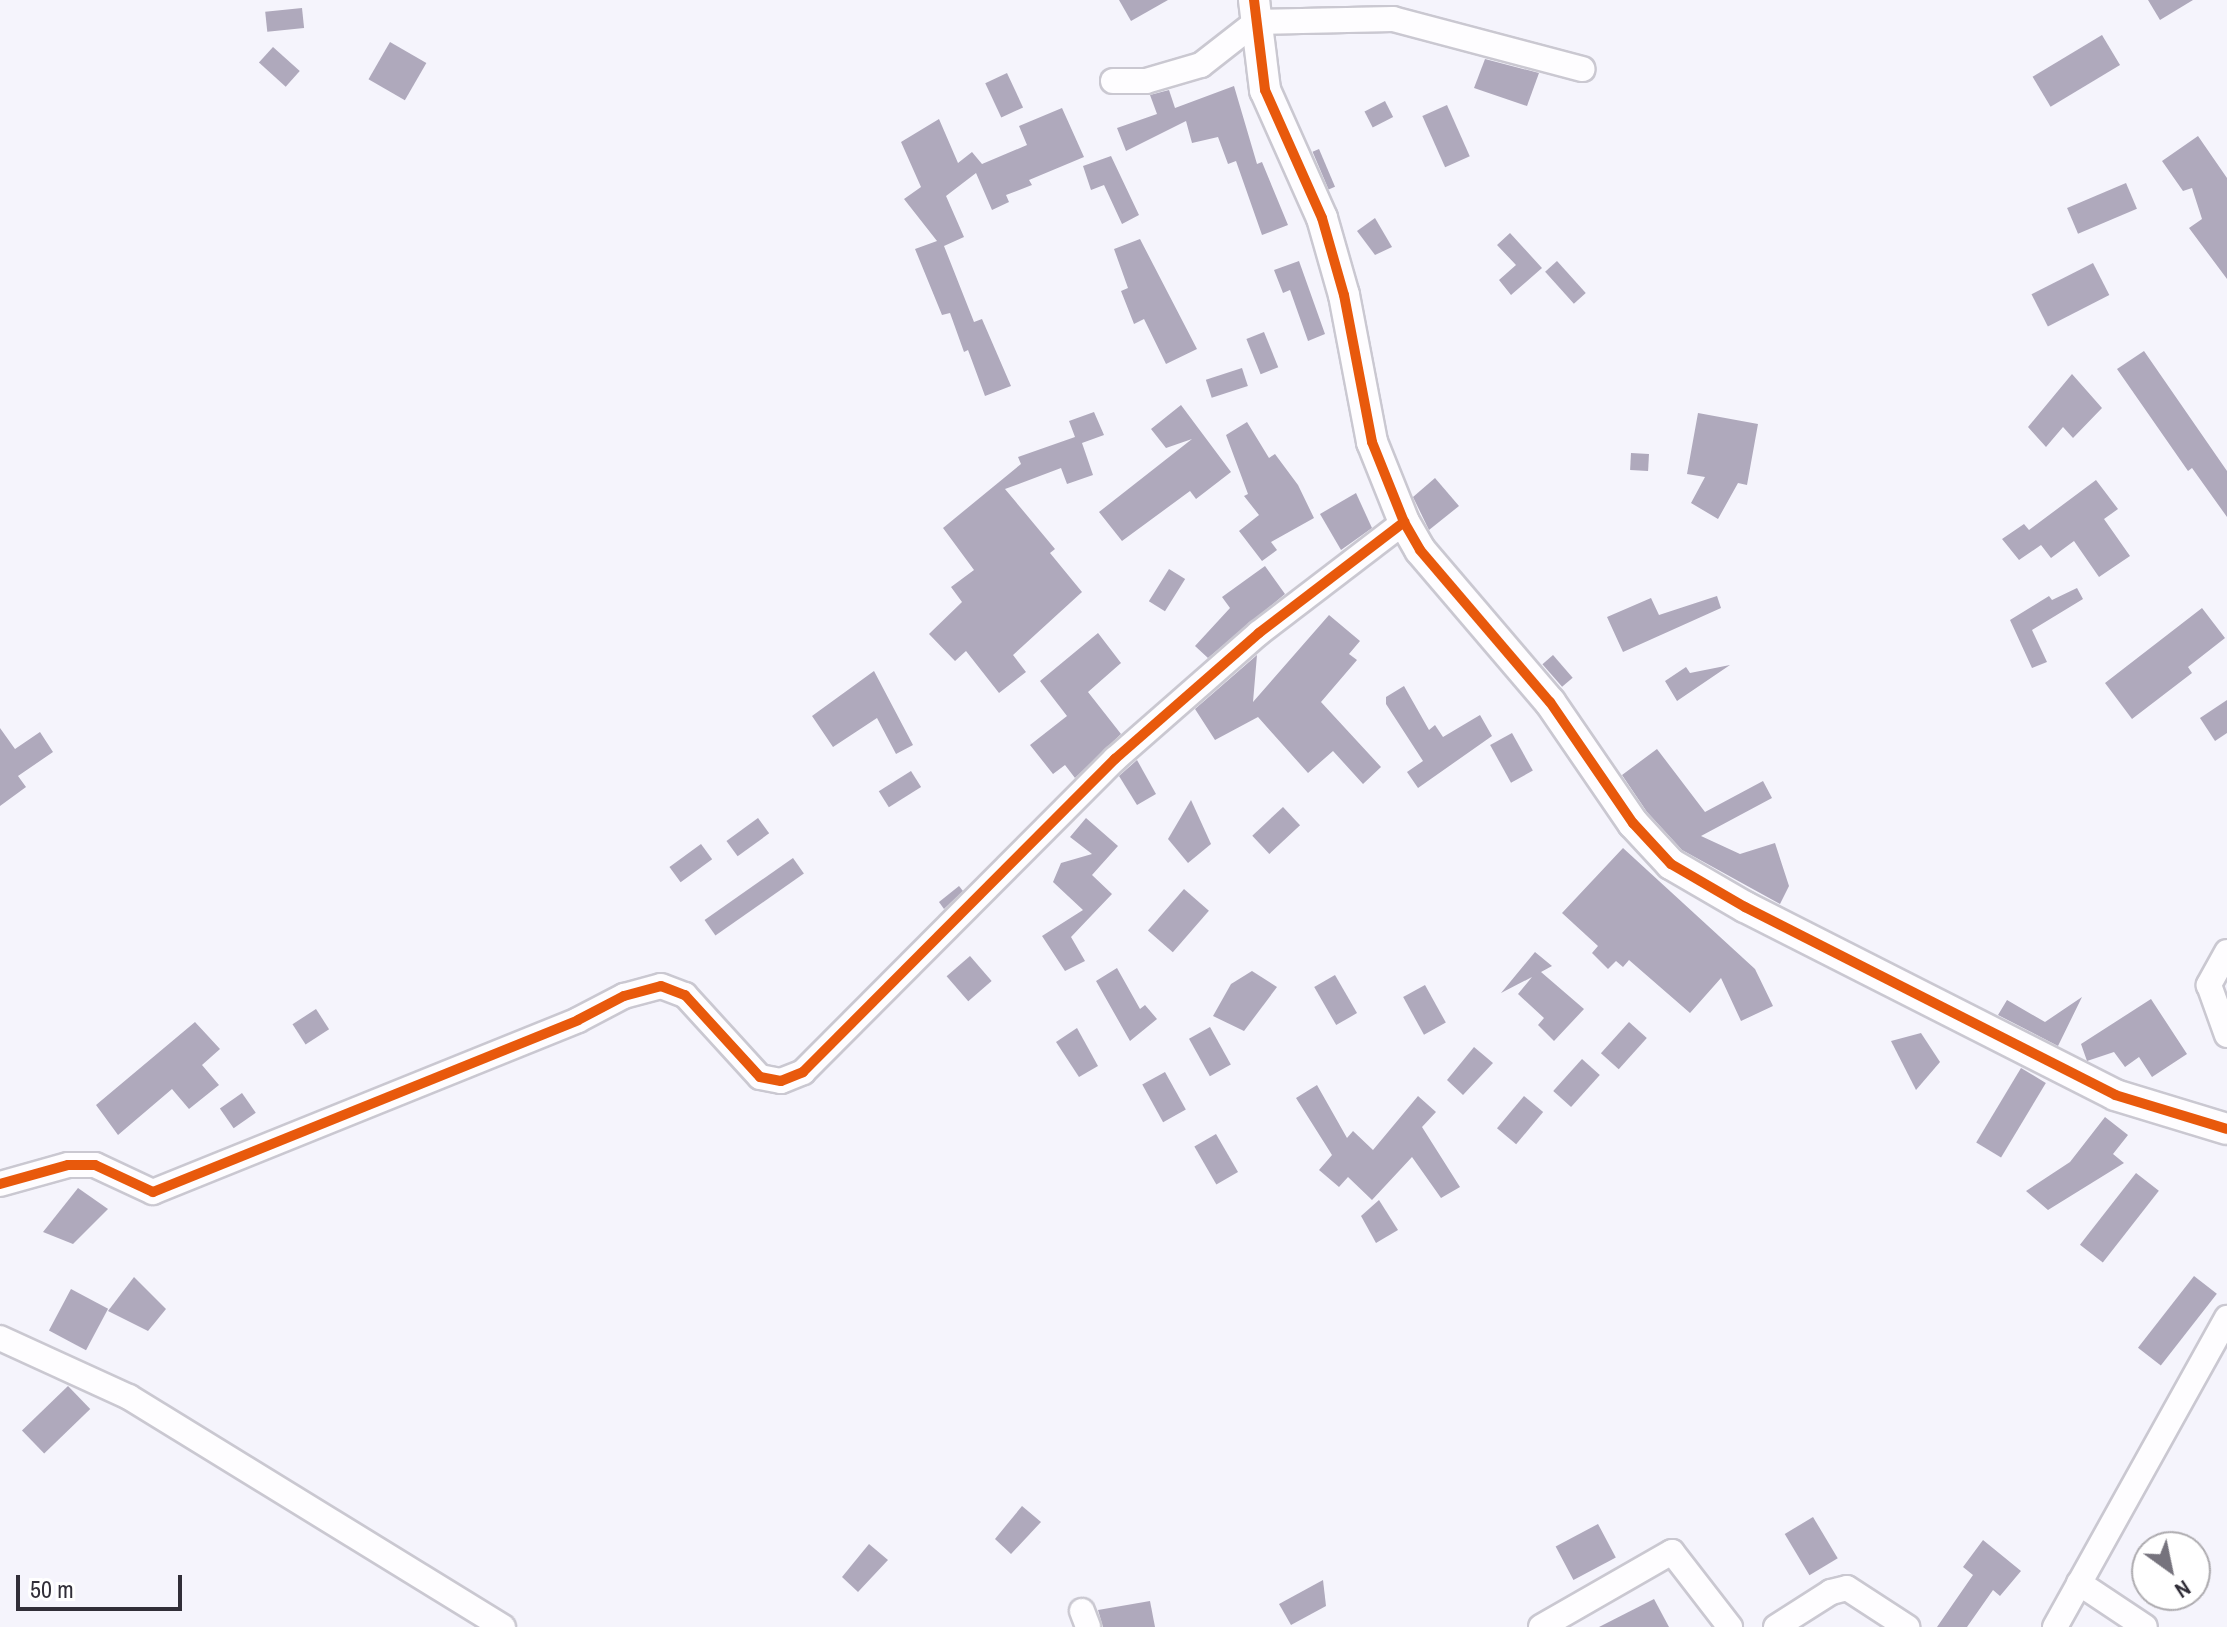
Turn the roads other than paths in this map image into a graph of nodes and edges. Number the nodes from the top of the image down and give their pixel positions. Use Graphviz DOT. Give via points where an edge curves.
graph roads {
  1 [pos="1255,11"];
  2 [pos="1582,69"];
  3 [pos="1113,81"];
  4 [pos="1404,522"];
  5 [pos="2227,952"];
  6 [pos="2227,1035"];
  7 [pos="2227,1129"];
  8 [pos="0,1184"];
  9 [pos="2227,1318"];
  10 [pos="0,1338"];
  11 [pos="2079,1583"];
  12 [pos="503,1627"];
  13 [pos="1541,1627"];
  14 [pos="1730,1627"];
  15 [pos="1776,1627"];
  16 [pos="1907,1627"];
  17 [pos="2055,1627"];
  18 [pos="2145,1627"];
  1 -- 2 [label="street" via="1393,19"];
  1 -- 3 [label="street" via="1201,65 1146,81"];
  1 -- 4 [label="street" via="1265,90 1322,218 1344,295 1372,442"];
  4 -- 7 [label="street" via="1428,560 1550,702 1633,823 1671,864 1704,886 2115,1095"];
  4 -- 8 [label="street" via="1259,633 1115,759 803,1072 781,1081 760,1077 685,995 661,986 624,996 578,1020 153,1192 95,1165 68,1165"];
  5 -- 6 [label="street" via="2209,985"];
  9 -- 11 [label="street"];
  10 -- 12 [label="street" via="129,1397"];
  11 -- 17 [label="street"];
  11 -- 18 [label="street"];
  13 -- 14 [label="street" via="1672,1552"];
  15 -- 16 [label="street" via="1831,1592 1847,1588"];
}
